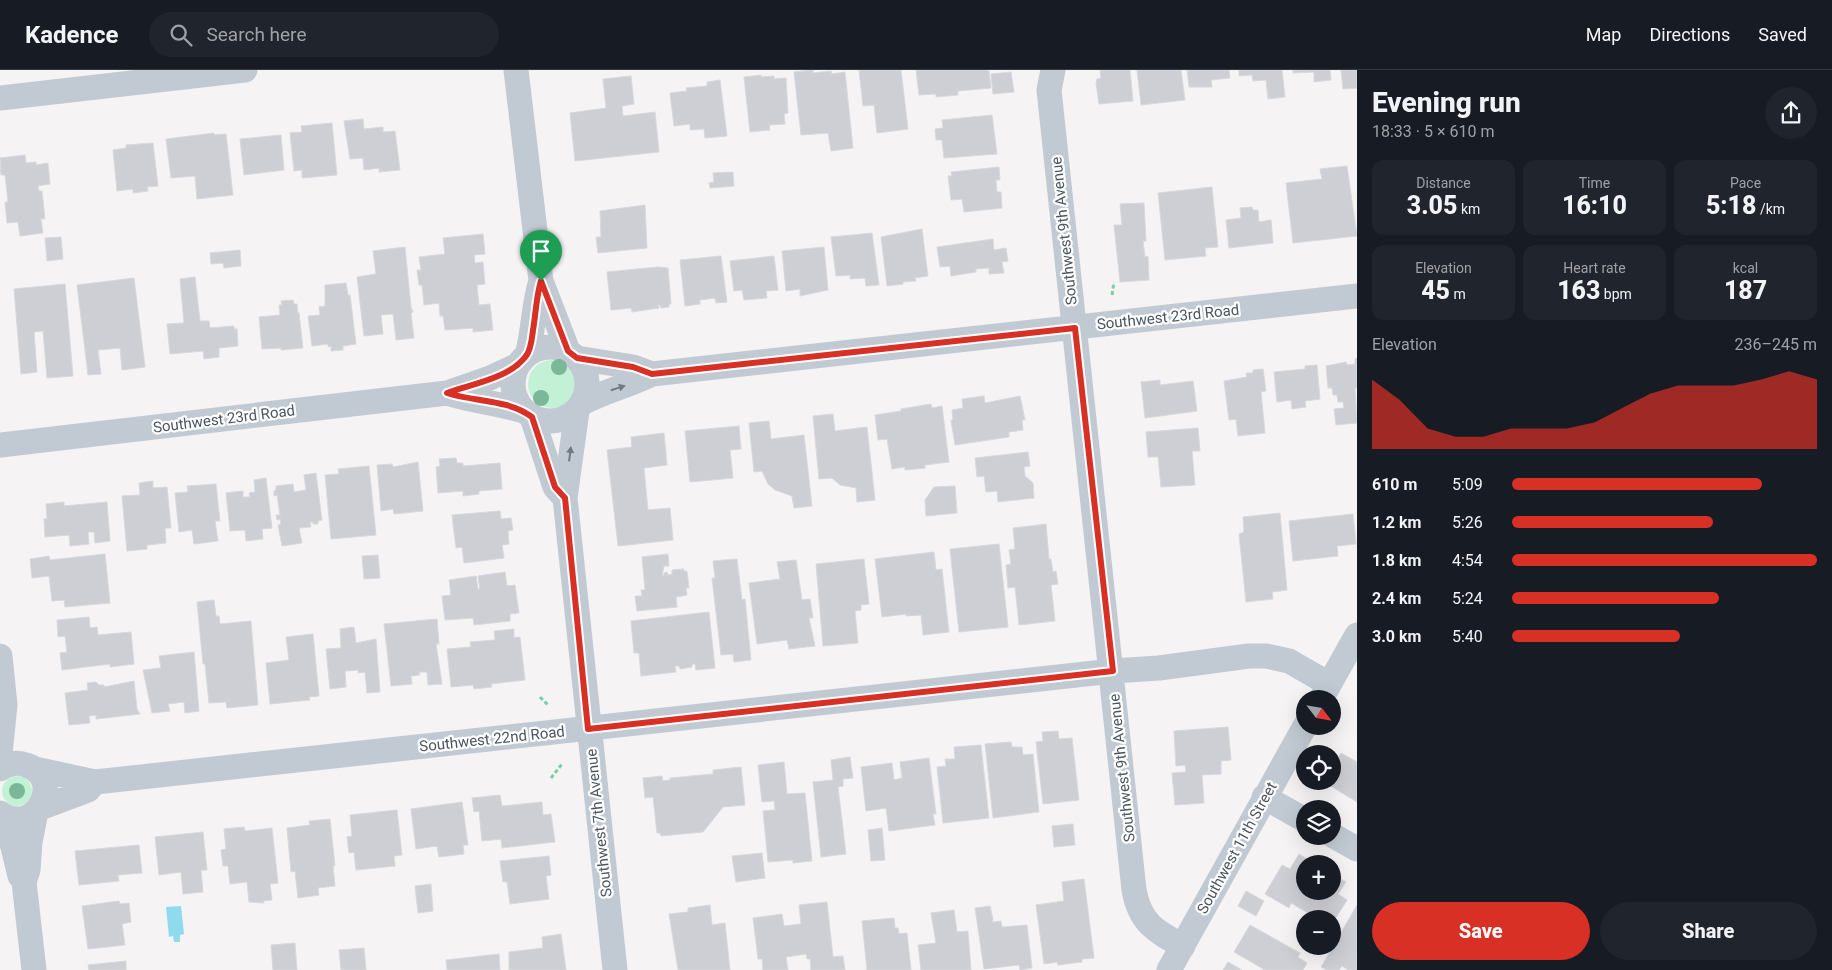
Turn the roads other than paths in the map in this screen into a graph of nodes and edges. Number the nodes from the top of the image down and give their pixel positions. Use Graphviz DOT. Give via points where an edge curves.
graph roads {
  1 [pos="245,70"];
  2 [pos="516,70"];
  3 [pos="1048,77"];
  4 [pos="0,98"];
  5 [pos="541,281"];
  6 [pos="1357,296"];
  7 [pos="1075,328"];
  8 [pos="573,354"];
  9 [pos="523,360"];
  10 [pos="652,374"];
  11 [pos="447,393"];
  12 [pos="580,406"];
  13 [pos="528,414"];
  14 [pos="0,446"];
  15 [pos="565,498"];
  16 [pos="1357,635"];
  17 [pos="0,656"];
  18 [pos="1113,671"];
  19 [pos="1324,690"];
  20 [pos="1326,690"];
  21 [pos="6,705"];
  22 [pos="588,729"];
  23 [pos="1300,735"];
  24 [pos="0,754"];
  25 [pos="33,768"];
  26 [pos="0,769"];
  27 [pos="95,782"];
  28 [pos="1264,798"];
  29 [pos="38,810"];
  30 [pos="1,814"];
  31 [pos="1296,815"];
  32 [pos="1341,840"];
  33 [pos="1357,849"];
  34 [pos="24,882"];
  35 [pos="1182,946"];
  36 [pos="34,970"];
  37 [pos="615,970"];
  38 [pos="1169,970"];
  1 -- 4 [label="street"];
  2 -- 5 [label="street"];
  3 -- 7 [label="street, Southwest 9th Avenue"];
  5 -- 8 [label="street"];
  5 -- 9 [label="street" via="533,331"];
  6 -- 7 [label="street, Southwest 23rd Road"];
  7 -- 10 [label="street, Southwest 23rd Road"];
  7 -- 18 [label="street, Southwest 9th Avenue"];
  8 -- 9 [label="street" via="547,347 536,350"];
  8 -- 10 [label="street, Southwest 23rd Road"];
  8 -- 12 [label="street" via="587,374 587,393"];
  9 -- 11 [label="street, Southwest 23rd Road" via="490,378"];
  9 -- 13 [label="street" via="514,376 513,389 516,400"];
  12 -- 10 [label="street, Southwest 23rd Road, one-way" via="605,392"];
  11 -- 13 [label="street, Southwest 23rd Road" via="488,401"];
  11 -- 14 [label="street, Southwest 23rd Road"];
  12 -- 13 [label="street" via="567,418 555,422"];
  15 -- 12 [label="street, Southwest 7th Avenue, one-way"];
  13 -- 15 [label="street, Southwest 7th Avenue" via="555,487"];
  15 -- 22 [label="street, Southwest 7th Avenue"];
  16 -- 20 [label="street"];
  17 -- 21 [label="street"];
  18 -- 19 [label="street, Southwest 22nd Road" via="1266,656 1289,661"];
  18 -- 22 [label="street, Southwest 22nd Road"];
  18 -- 35 [label="street, Southwest 9th Avenue" via="1136,901 1149,925"];
  21 -- 24 [label="street"];
  21 -- 25 [label="street" via="13,714 19,740"];
  22 -- 27 [label="street, Southwest 22nd Road"];
  22 -- 37 [label="street, Southwest 7th Avenue"];
  23 -- 28 [label="street, Southwest 11th Street"];
  25 -- 26 [label="street, Southwest 22nd Road" via="14,763"];
  25 -- 27 [label="street, Southwest 22nd Road"];
  25 -- 29 [label="street" via="45,787"];
  27 -- 29 [label="street, Southwest 22nd Road" via="88,790"];
  28 -- 31 [label="street"];
  28 -- 35 [label="street, Southwest 11th Street"];
  29 -- 30 [label="street, Southwest 22nd Road" via="20,819"];
  29 -- 34 [label="street"];
  30 -- 34 [label="street"];
  32 -- 33 [label="street"];
  34 -- 36 [label="street"];
  35 -- 38 [label="street, Southwest 11th Street"];
}
